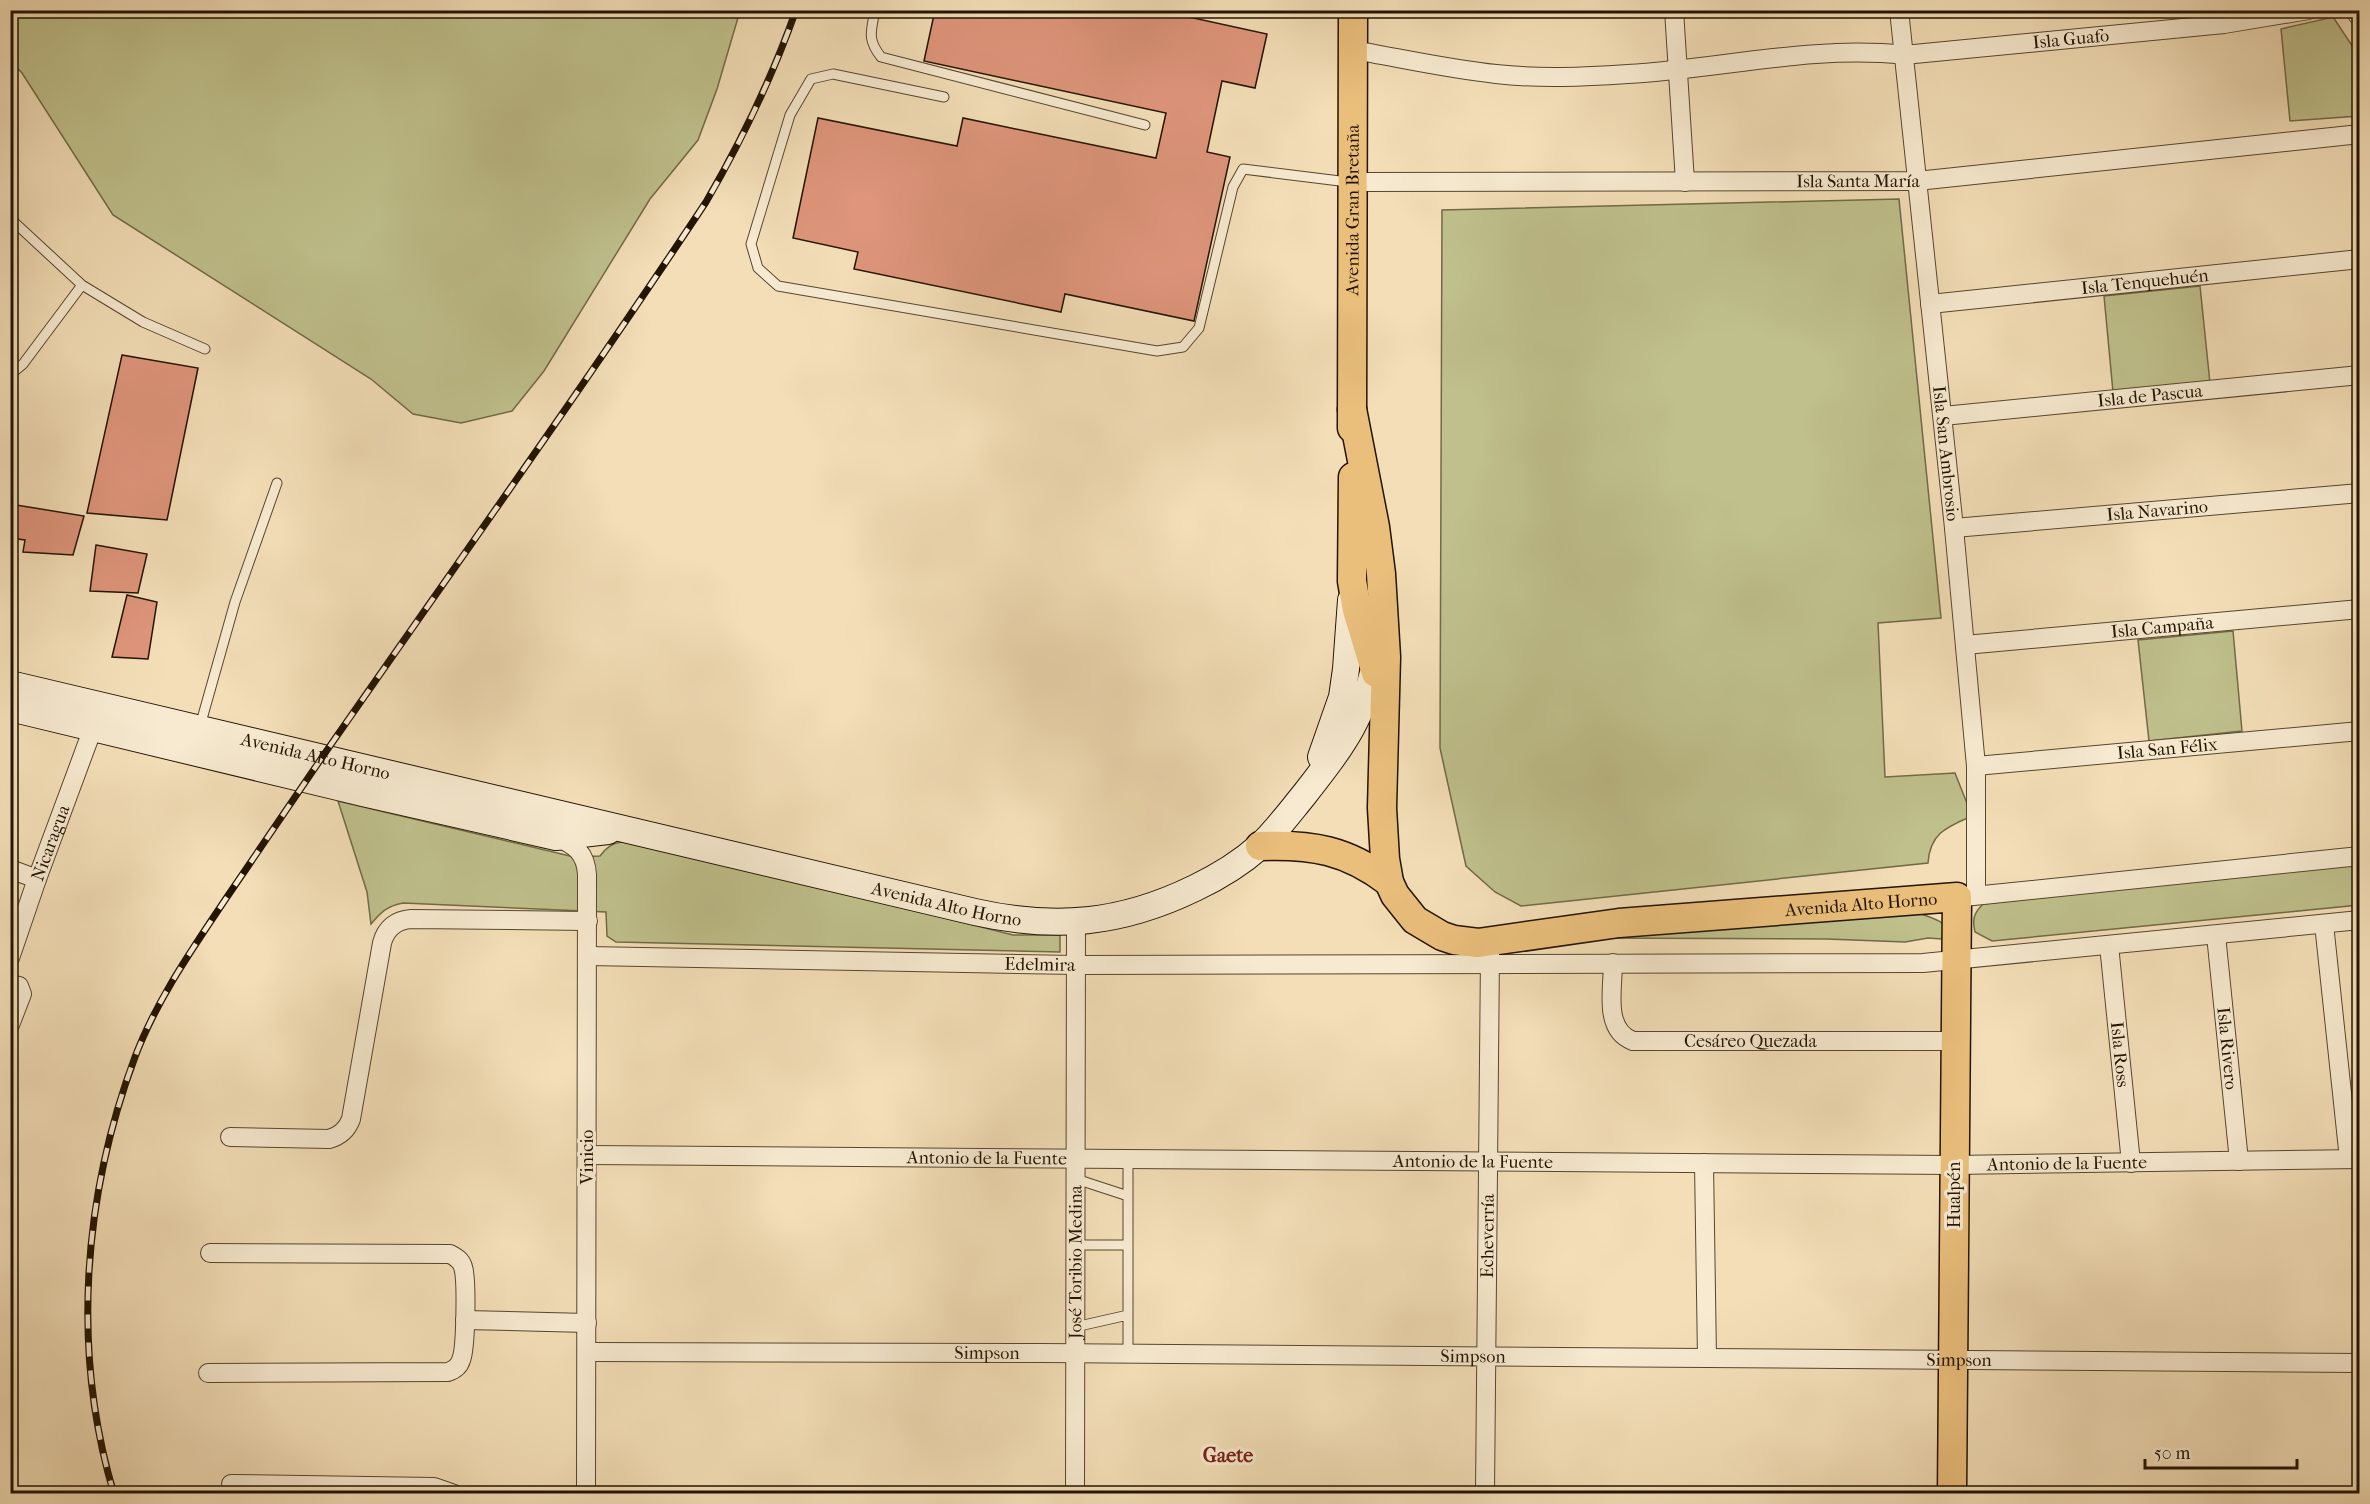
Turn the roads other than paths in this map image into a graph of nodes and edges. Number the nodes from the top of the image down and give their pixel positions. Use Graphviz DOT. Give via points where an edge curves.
graph roads {
  1 [pos="875,10"];
  2 [pos="1353,10"];
  3 [pos="1674,10"];
  4 [pos="1899,10"];
  5 [pos="2309,10"];
  6 [pos="1353,50"];
  7 [pos="1904,56"];
  8 [pos="1678,71"];
  9 [pos="944,97"];
  10 [pos="1145,124"];
  11 [pos="2360,134"];
  12 [pos="1917,181"];
  13 [pos="1352,182"];
  14 [pos="1686,182"];
  15 [pos="10,216"];
  16 [pos="2360,259"];
  17 [pos="82,285"];
  18 [pos="1930,304"];
  19 [pos="205,349"];
  20 [pos="10,375"];
  21 [pos="2360,375"];
  22 [pos="1352,409"];
  23 [pos="1943,416"];
  24 [pos="277,483"];
  25 [pos="2360,493"];
  26 [pos="1954,528"];
  27 [pos="1352,582"];
  28 [pos="1383,607"];
  29 [pos="2360,609"];
  30 [pos="1965,645"];
  31 [pos="1374,667"];
  32 [pos="10,684"];
  33 [pos="1385,707"];
  34 [pos="10,708"];
  35 [pos="93,728"];
  36 [pos="199,728"];
  37 [pos="2360,731"];
  38 [pos="1976,766"];
  39 [pos="1305,793"];
  40 [pos="621,828"];
  41 [pos="556,837"];
  42 [pos="1260,846"];
  43 [pos="2360,856"];
  44 [pos="10,869"];
  45 [pos="37,879"];
  46 [pos="1389,882"];
  47 [pos="1966,896"];
  48 [pos="2360,920"];
  49 [pos="588,921"];
  50 [pos="1076,922"];
  51 [pos="2324,924"];
  52 [pos="2216,934"];
  53 [pos="2109,945"];
  54 [pos="1490,953"];
  55 [pos="588,956"];
  56 [pos="10,958"];
  57 [pos="1956,960"];
  58 [pos="1613,963"];
  59 [pos="1076,965"];
  60 [pos="10,984"];
  61 [pos="10,1026"];
  62 [pos="1955,1041"];
  63 [pos="230,1137"];
  64 [pos="587,1155"];
  65 [pos="1076,1158"];
  66 [pos="1128,1159"];
  67 [pos="2354,1159"];
  68 [pos="2239,1161"];
  69 [pos="1488,1162"];
  70 [pos="1704,1163"];
  71 [pos="2131,1163"];
  72 [pos="1955,1165"];
  73 [pos="1076,1179"];
  74 [pos="1128,1196"];
  75 [pos="1075,1245"];
  76 [pos="1128,1245"];
  77 [pos="210,1253"];
  78 [pos="1128,1315"];
  79 [pos="465,1320"];
  80 [pos="587,1323"];
  81 [pos="1075,1327"];
  82 [pos="587,1352"];
  83 [pos="1075,1353"];
  84 [pos="1128,1354"];
  85 [pos="1486,1357"];
  86 [pos="1707,1358"];
  87 [pos="1953,1360"];
  88 [pos="2360,1363"];
  89 [pos="208,1373"];
  90 [pos="231,1484"];
  91 [pos="454,1494"];
  92 [pos="586,1494"];
  93 [pos="1075,1494"];
  94 [pos="1485,1494"];
  95 [pos="1952,1494"];
  1 -- 10 [label="lane" via="870,37 881,57"];
  2 -- 6 [label="main road, Avenida Gran Bretaña"];
  3 -- 8 [label="street"];
  4 -- 7 [label="street, Isla San Ambrosio"];
  5 -- 7 [label="street, Isla Guafo" via="2234,22"];
  6 -- 8 [label="street, Isla Guafo" via="1536,78"];
  6 -- 13 [label="main road, Avenida Gran Bretaña"];
  7 -- 8 [label="street, Isla Guafo" via="1869,52 1807,55"];
  7 -- 12 [label="street, Isla San Ambrosio"];
  8 -- 14 [label="street"];
  9 -- 13 [label="lane" via="833,74 810,79 790,115 751,244 758,268 778,286 1166,350 1183,347 1198,328 1233,187 1243,169"];
  11 -- 12 [label="street, Isla Santa María"];
  12 -- 14 [label="street, Isla Santa María"];
  12 -- 18 [label="street, Isla San Ambrosio"];
  13 -- 14 [label="street, Isla Santa María"];
  13 -- 22 [label="main road, Avenida Gran Bretaña"];
  15 -- 17 [label="lane"];
  16 -- 18 [label="street, Isla Tenquehuén"];
  17 -- 19 [label="lane" via="143,322"];
  17 -- 20 [label="lane" via="23,364"];
  18 -- 23 [label="street, Isla San Ambrosio"];
  21 -- 23 [label="street, Isla de Pascua"];
  22 -- 27 [label="main road, Avenida Gran Bretaña"];
  22 -- 28 [label="main road, Avenida Gran Bretaña" via="1375,527"];
  23 -- 26 [label="street, Isla San Ambrosio"];
  24 -- 36 [label="lane" via="235,602"];
  25 -- 26 [label="street, Isla Navarino"];
  26 -- 30 [label="street, Isla San Ambrosio"];
  27 -- 31 [label="main road"];
  27 -- 39 [label="main road, Avenida Gran Bretaña" via="1342,698"];
  28 -- 31 [label="main road, Avenida Gran Bretaña"];
  28 -- 33 [label="main road, Avenida Gran Bretaña"];
  29 -- 30 [label="street, Isla Campaña"];
  30 -- 38 [label="street, Isla San Ambrosio"];
  31 -- 33 [label="main road, Avenida Gran Bretaña"];
  31 -- 39 [label="main road, Avenida Gran Bretaña" via="1352,729"];
  32 -- 36 [label="main road, Avenida Alto Horno"];
  33 -- 46 [label="main road, Avenida Gran Bretaña" via="1382,808"];
  34 -- 35 [label="main road, Avenida Alto Horno"];
  35 -- 41 [label="main road, Avenida Alto Horno"];
  35 -- 45 [label="street, Nicaragua"];
  36 -- 40 [label="main road, Avenida Alto Horno"];
  37 -- 38 [label="street, Isla San Félix"];
  38 -- 47 [label="street, Isla San Ambrosio"];
  39 -- 42 [label="main road, Avenida Gran Bretaña"];
  40 -- 41 [label="main road, Avenida Alto Horno"];
  40 -- 50 [label="main road, Avenida Alto Horno" via="1000,918"];
  41 -- 49 [label="street, Vinicio" via="577,848 586,864"];
  42 -- 46 [label="main road" via="1300,846 1334,852 1372,869"];
  42 -- 50 [label="main road, Avenida Alto Horno" via="1208,881 1174,898 1122,915"];
  43 -- 47 [label="street, Avenida Alto Horno"];
  44 -- 45 [label="street"];
  45 -- 56 [label="street, Nicaragua"];
  46 -- 54 [label="main road, Avenida Alto Horno" via="1404,909 1428,929"];
  47 -- 54 [label="main road, Avenida Alto Horno" via="1618,923"];
  47 -- 57 [label="main road, Hualpén"];
  48 -- 51 [label="street, Avenida Alto Horno"];
  49 -- 55 [label="street, Vinicio"];
  49 -- 63 [label="street" via="411,919 392,925 382,943 351,1119 345,1130 329,1139"];
  50 -- 59 [label="street, José Toribio Medina"];
  51 -- 52 [label="street, Avenida Alto Horno"];
  51 -- 67 [label="street"];
  52 -- 53 [label="street, Avenida Alto Horno"];
  52 -- 68 [label="street, Isla Rivero"];
  53 -- 57 [label="street, Avenida Alto Horno"];
  53 -- 71 [label="street, Isla Ross"];
  54 -- 58 [label="street, Avenida Alto Horno"];
  54 -- 59 [label="street, Edelmira"];
  54 -- 69 [label="street, Echeverría"];
  55 -- 59 [label="street, Edelmira"];
  55 -- 64 [label="street, Vinicio"];
  57 -- 58 [label="street, Avenida Alto Horno"];
  57 -- 62 [label="main road, Hualpén"];
  58 -- 62 [label="street, Cesáreo Quezada" via="1614,1023 1620,1034 1633,1041"];
  59 -- 65 [label="street, José Toribio Medina"];
  60 -- 61 [label="street" via="19,987 22,994"];
  62 -- 72 [label="main road, Hualpén"];
  64 -- 65 [label="street, Antonio de la Fuente"];
  64 -- 80 [label="street, Vinicio"];
  65 -- 66 [label="street, Antonio de la Fuente"];
  65 -- 73 [label="street, José Toribio Medina"];
  66 -- 69 [label="street, Antonio de la Fuente"];
  66 -- 74 [label="lane"];
  67 -- 68 [label="street, Antonio de la Fuente"];
  68 -- 71 [label="street, Antonio de la Fuente"];
  69 -- 70 [label="street, Antonio de la Fuente"];
  69 -- 85 [label="street, Echeverría"];
  70 -- 72 [label="street, Antonio de la Fuente"];
  70 -- 86 [label="street"];
  71 -- 72 [label="street, Antonio de la Fuente"];
  72 -- 87 [label="main road, Hualpén"];
  73 -- 74 [label="lane"];
  73 -- 75 [label="street, José Toribio Medina"];
  74 -- 76 [label="lane"];
  75 -- 76 [label="lane"];
  75 -- 81 [label="street, José Toribio Medina"];
  76 -- 78 [label="lane"];
  77 -- 79 [label="street" via="450,1254 464,1267"];
  78 -- 81 [label="lane"];
  78 -- 84 [label="lane"];
  79 -- 80 [label="street"];
  79 -- 89 [label="street" via="462,1359 448,1372"];
  80 -- 82 [label="street, Vinicio"];
  81 -- 83 [label="street, José Toribio Medina"];
  82 -- 83 [label="street, Simpson"];
  82 -- 92 [label="street, Vinicio"];
  83 -- 84 [label="street, Simpson"];
  83 -- 93 [label="street, José Toribio Medina"];
  84 -- 85 [label="street, Simpson"];
  85 -- 86 [label="street, Simpson"];
  85 -- 94 [label="street, Echeverría"];
  86 -- 87 [label="street, Simpson"];
  87 -- 88 [label="street, Simpson"];
  87 -- 95 [label="main road, Hualpén"];
  90 -- 91 [label="street" via="434,1487"];
}
